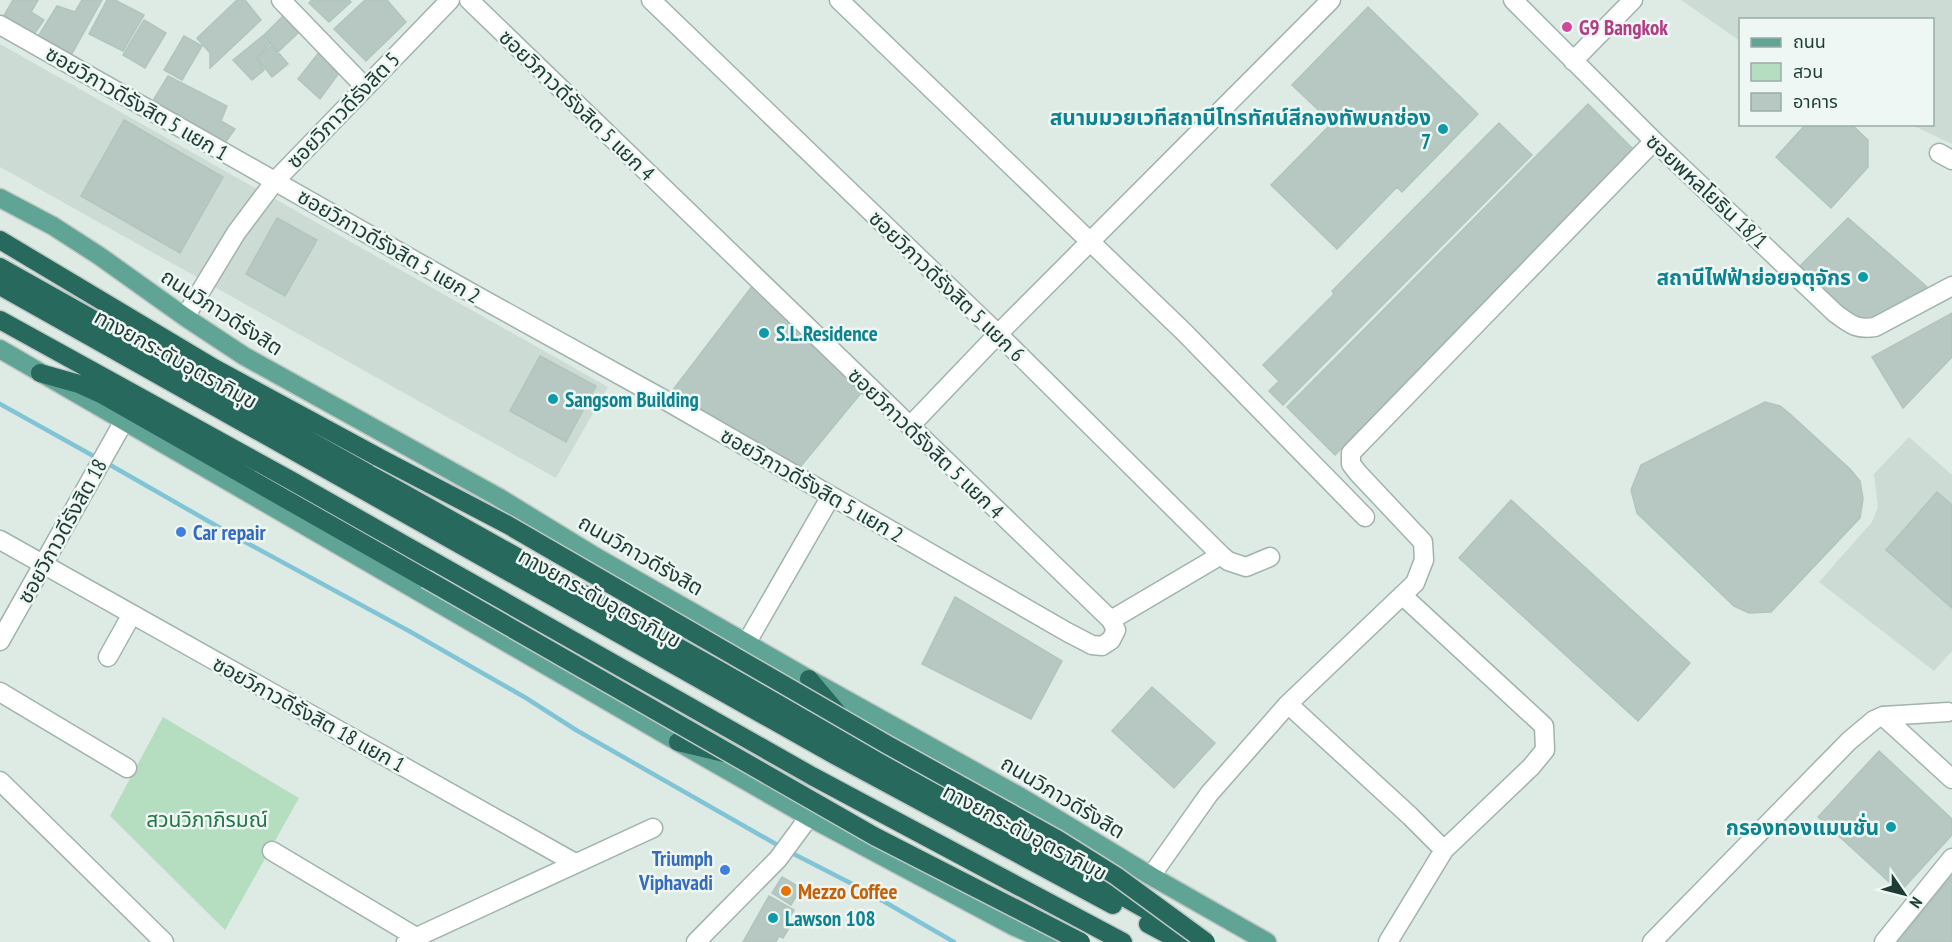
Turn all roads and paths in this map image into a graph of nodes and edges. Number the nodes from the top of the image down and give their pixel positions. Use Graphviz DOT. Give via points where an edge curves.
graph roads {
  1 [pos="281,0"];
  2 [pos="450,0"];
  3 [pos="469,0"];
  4 [pos="651,0"];
  5 [pos="839,0"];
  6 [pos="1331,0"];
  7 [pos="1513,0"];
  8 [pos="1632,0"];
  9 [pos="0,25"];
  10 [pos="1573,62"];
  11 [pos="365,87"];
  12 [pos="1654,141"];
  13 [pos="274,181"];
  14 [pos="0,198"];
  15 [pos="0,240"];
  16 [pos="1090,243"];
  17 [pos="0,267"];
  18 [pos="0,286"];
  19 [pos="1952,286"];
  20 [pos="184,317"];
  21 [pos="0,322"];
  22 [pos="998,334"];
  23 [pos="0,349"];
  24 [pos="40,373"];
  25 [pos="124,421"];
  26 [pos="910,426"];
  27 [pos="831,496"];
  28 [pos="1365,517"];
  29 [pos="0,540"];
  30 [pos="1221,555"];
  31 [pos="1270,557"];
  32 [pos="44,564"];
  33 [pos="1402,595"];
  34 [pos="132,614"];
  35 [pos="1111,620"];
  36 [pos="0,640"];
  37 [pos="747,642"];
  38 [pos="108,657"];
  39 [pos="809,679"];
  40 [pos="0,692"];
  41 [pos="1288,704"];
  42 [pos="1948,711"];
  43 [pos="1883,716"];
  44 [pos="678,742"];
  45 [pos="876,759"];
  46 [pos="781,767"];
  47 [pos="127,768"];
  48 [pos="1952,779"];
  49 [pos="0,781"];
  50 [pos="809,817"];
  51 [pos="654,828"];
  52 [pos="272,850"];
  53 [pos="1444,850"];
  54 [pos="1952,858"];
  55 [pos="575,863"];
  56 [pos="1151,876"];
  57 [pos="411,940"];
  58 [pos="164,942"];
  59 [pos="696,942"];
  60 [pos="1050,942"];
  61 [pos="1081,942"];
  62 [pos="1116,942"];
  63 [pos="1123,942"];
  64 [pos="1182,942"];
  65 [pos="1205,942"];
  66 [pos="1267,942"];
  67 [pos="1388,942"];
  68 [pos="1652,942"];
  69 [pos="1884,942"];
  1 -- 11 [label="street"];
  2 -- 11 [label="street, ซอยวิภาวดีรังสิต 5"];
  3 -- 26 [label="street, ซอยวิภาวดีรังสิต 5 แยก 4"];
  4 -- 22 [label="street, ซอยวิภาวดีรังสิต 5 แยก 6"];
  5 -- 16 [label="street"];
  6 -- 16 [label="street"];
  7 -- 10 [label="street, ซอยพหลโยธิน 18/1"];
  8 -- 10 [label="street"];
  9 -- 13 [label="street, ซอยวิภาวดีรังสิต 5 แยก 1"];
  10 -- 12 [label="street, ซอยพหลโยธิน 18/1"];
  11 -- 13 [label="street, ซอยวิภาวดีรังสิต 5"];
  12 -- 19 [label="street, ซอยพหลโยธิน 18/1" via="1851,324 1862,329 1875,327"];
  12 -- 33 [label="street" via="1351,453 1351,464 1358,473 1423,542 1424,560 1415,583"];
  13 -- 20 [label="street, ซอยวิภาวดีรังสิต 5"];
  13 -- 27 [label="street, ซอยวิภาวดีรังสิต 5 แยก 2"];
  14 -- 20 [label="main road, ถนนวิภาวดีรังสิต" via="71,238"];
  15 -- 65 [label="highway, bridge" via="214,368 508,525 876,739 1058,839"];
  16 -- 22 [label="street"];
  16 -- 28 [label="street" via="1184,332"];
  17 -- 45 [label="highway"];
  18 -- 64 [label="highway, ทางยกระดับอุตราภิมุข" via="838,758"];
  20 -- 37 [label="main road, ถนนวิภาวดีรังสิต" via="244,356"];
  21 -- 46 [label="highway"];
  21 -- 63 [label="highway" via="302,487 812,776"];
  22 -- 26 [label="street"];
  22 -- 30 [label="street, ซอยวิภาวดีรังสิต 5 แยก 6"];
  23 -- 24 [label="main road"];
  24 -- 25 [label="main road"];
  24 -- 61 [label="highway, bridge" via="101,394 874,836"];
  25 -- 32 [label="street, ซอยวิภาวดีรังสิต 18"];
  25 -- 44 [label="main road"];
  26 -- 35 [label="street, ซอยวิภาวดีรังสิต 5 แยก 4"];
  27 -- 35 [label="street, ซอยวิภาวดีรังสิต 5 แยก 2" via="1092,645 1102,646 1111,640 1116,630"];
  27 -- 37 [label="street"];
  29 -- 32 [label="street, ซอยวิภาวดีรังสิต 18 แยก 1"];
  30 -- 31 [label="street, ซอยวิภาวดีรังสิต 5 แยก 6" via="1246,567"];
  30 -- 35 [label="street"];
  32 -- 34 [label="street, ซอยวิภาวดีรังสิต 18 แยก 1"];
  32 -- 36 [label="street, ซอยวิภาวดีรังสิต 18"];
  33 -- 41 [label="street"];
  33 -- 53 [label="street" via="1544,726 1545,750 1538,759"];
  34 -- 38 [label="street"];
  34 -- 55 [label="street, ซอยวิภาวดีรังสิต 18 แยก 1"];
  37 -- 39 [label="main road, ถนนวิภาวดีรังสิต"];
  39 -- 45 [label="highway"];
  39 -- 56 [label="main road, ถนนวิภาวดีรังสิต" via="1019,796"];
  40 -- 47 [label="street"];
  41 -- 53 [label="street"];
  41 -- 56 [label="street" via="1209,794"];
  42 -- 43 [label="street"];
  43 -- 48 [label="street"];
  43 -- 68 [label="street" via="1850,741"];
  44 -- 46 [label="highway"];
  44 -- 50 [label="main road"];
  45 -- 65 [label="highway"];
  46 -- 62 [label="highway"];
  49 -- 58 [label="street"];
  50 -- 59 [label="street" via="785,849"];
  50 -- 60 [label="main road"];
  51 -- 55 [label="street"];
  52 -- 57 [label="street"];
  53 -- 67 [label="street"];
  54 -- 69 [label="street"];
  55 -- 57 [label="street"];
  56 -- 66 [label="main road, ถนนวิภาวดีรังสิต"];
}
